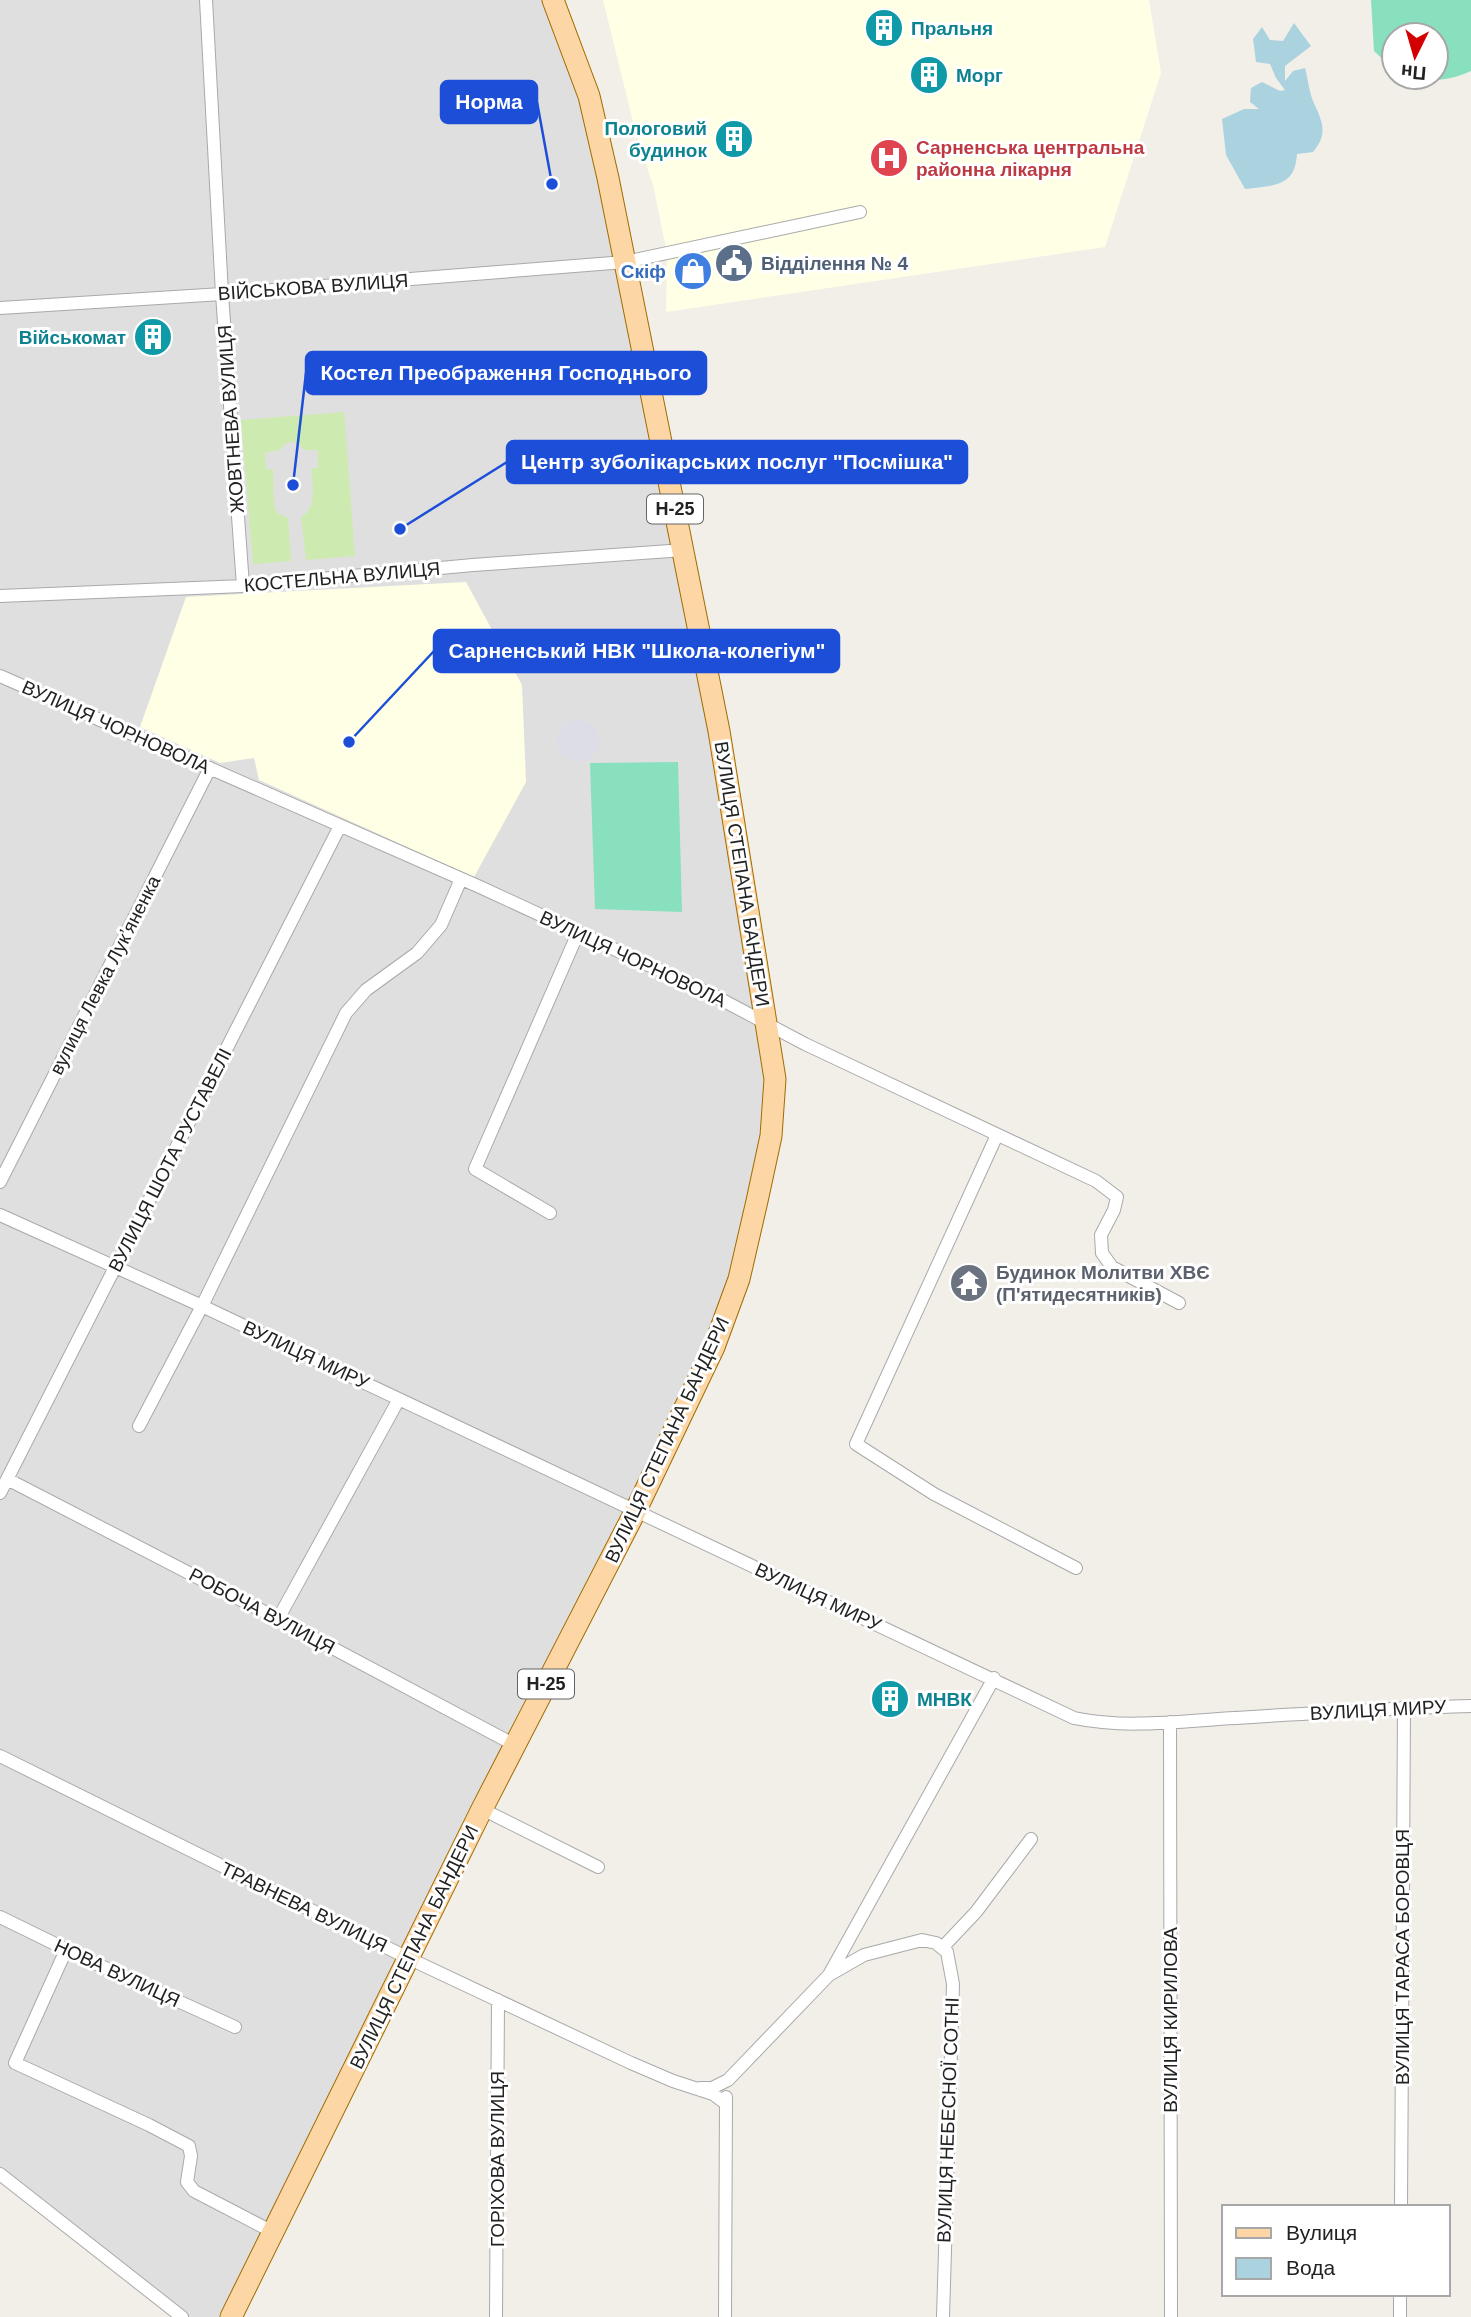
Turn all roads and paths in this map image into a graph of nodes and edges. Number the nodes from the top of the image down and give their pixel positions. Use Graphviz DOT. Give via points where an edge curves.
graph roads {
  1 [pos="206,0"];
  2 [pos="553,0"];
  3 [pos="860,212"];
  4 [pos="625,262"];
  5 [pos="222,294"];
  6 [pos="0,308"];
  7 [pos="684,550"];
  8 [pos="243,586"];
  9 [pos="0,596"];
  10 [pos="0,676"];
  11 [pos="210,768"];
  12 [pos="340,826"];
  13 [pos="461,879"];
  14 [pos="578,933"];
  15 [pos="768,1026"];
  16 [pos="997,1135"];
  17 [pos="0,1182"];
  18 [pos="550,1213"];
  19 [pos="0,1215"];
  20 [pos="115,1268"];
  21 [pos="1179,1303"];
  22 [pos="202,1306"];
  23 [pos="399,1399"];
  24 [pos="139,1426"];
  25 [pos="7,1479"];
  26 [pos="0,1493"];
  27 [pos="636,1510"];
  28 [pos="1076,1568"];
  29 [pos="278,1619"];
  30 [pos="994,1678"];
  31 [pos="1471,1706"];
  32 [pos="1404,1707"];
  33 [pos="1170,1722"];
  34 [pos="515,1745"];
  35 [pos="0,1756"];
  36 [pos="482,1809"];
  37 [pos="1031,1839"];
  38 [pos="598,1867"];
  39 [pos="0,1917"];
  40 [pos="850,1936"];
  41 [pos="942,1948"];
  42 [pos="65,1950"];
  43 [pos="863,1956"];
  44 [pos="408,1958"];
  45 [pos="829,1975"];
  46 [pos="498,2000"];
  47 [pos="235,2027"];
  48 [pos="728,2080"];
  49 [pos="695,2088"];
  50 [pos="725,2103"];
  51 [pos="0,2174"];
  52 [pos="1401,2205"];
  53 [pos="273,2232"];
  54 [pos="1400,2296"];
  55 [pos="182,2317"];
  56 [pos="231,2317"];
  57 [pos="496,2317"];
  58 [pos="725,2317"];
  59 [pos="943,2317"];
  60 [pos="1171,2317"];
  61 [pos="1400,2317"];
  1 -- 5 [label="street, ЖОВТНЕВА ВУЛИЦЯ"];
  2 -- 4 [label="main road, ВУЛИЦЯ СТЕПАНА БАНДЕРИ / Н-25" via="589,96"];
  3 -- 4 [label="street, ВІЙСЬКОВА ВУЛИЦЯ"];
  4 -- 5 [label="street, ВІЙСЬКОВА ВУЛИЦЯ"];
  4 -- 7 [label="main road, ВУЛИЦЯ СТЕПАНА БАНДЕРИ / Н-25"];
  5 -- 6 [label="street, ВІЙСЬКОВА ВУЛИЦЯ"];
  5 -- 8 [label="street, ЖОВТНЕВА ВУЛИЦЯ"];
  7 -- 8 [label="street, КОСТЕЛЬНА ВУЛИЦЯ"];
  7 -- 15 [label="main road, ВУЛИЦЯ СТЕПАНА БАНДЕРИ / Н-25"];
  8 -- 9 [label="street, КОСТЕЛЬНА ВУЛИЦЯ"];
  10 -- 11 [label="street, ВУЛИЦЯ ЧОРНОВОЛА"];
  11 -- 12 [label="street, ВУЛИЦЯ ЧОРНОВОЛА"];
  11 -- 17 [label="street, вулиця Левка Лукʼяненка"];
  12 -- 13 [label="street, ВУЛИЦЯ ЧОРНОВОЛА"];
  12 -- 20 [label="street, ВУЛИЦЯ ШОТА РУСТАВЕЛІ"];
  13 -- 14 [label="street, ВУЛИЦЯ ЧОРНОВОЛА"];
  13 -- 22 [label="street" via="441,925 417,953 366,990 346,1013"];
  14 -- 15 [label="street, ВУЛИЦЯ ЧОРНОВОЛА" via="711,994"];
  14 -- 18 [label="street" via="475,1169"];
  15 -- 16 [label="street, ВУЛИЦЯ ЧОРНОВОЛА"];
  15 -- 27 [label="main road, ВУЛИЦЯ СТЕПАНА БАНДЕРИ / Н-25" via="775,1079 771,1136 739,1279 715,1347"];
  16 -- 21 [label="street, ВУЛИЦЯ ЧОРНОВОЛА" via="1108,1188 1116,1197 1101,1235 1102,1253 1112,1267"];
  16 -- 28 [label="street" via="856,1444 934,1493"];
  19 -- 20 [label="street, ВУЛИЦЯ МИРУ"];
  20 -- 22 [label="street, ВУЛИЦЯ МИРУ"];
  20 -- 25 [label="street, ВУЛИЦЯ ШОТА РУСТАВЕЛІ"];
  22 -- 23 [label="street, ВУЛИЦЯ МИРУ"];
  22 -- 24 [label="street"];
  23 -- 27 [label="street, ВУЛИЦЯ МИРУ"];
  23 -- 29 [label="street"];
  25 -- 26 [label="street, ВУЛИЦЯ ШОТА РУСТАВЕЛІ"];
  25 -- 29 [label="street, РОБОЧА ВУЛИЦЯ"];
  27 -- 30 [label="street, ВУЛИЦЯ МИРУ"];
  27 -- 34 [label="main road, ВУЛИЦЯ СТЕПАНА БАНДЕРИ / Н-25"];
  29 -- 34 [label="street, РОБОЧА ВУЛИЦЯ"];
  30 -- 33 [label="street, ВУЛИЦЯ МИРУ" via="1074,1718 1100,1723"];
  30 -- 40 [label="street"];
  31 -- 32 [label="street, ВУЛИЦЯ МИРУ"];
  32 -- 33 [label="street, ВУЛИЦЯ МИРУ"];
  32 -- 52 [label="street, ВУЛИЦЯ ТАРАСА БОРОВЦЯ"];
  33 -- 60 [label="street, ВУЛИЦЯ КИРИЛОВА"];
  34 -- 36 [label="main road, ВУЛИЦЯ СТЕПАНА БАНДЕРИ / Н-25"];
  35 -- 44 [label="street, ТРАВНЕВА ВУЛИЦЯ"];
  36 -- 38 [label="street"];
  36 -- 44 [label="main road, ВУЛИЦЯ СТЕПАНА БАНДЕРИ / Н-25"];
  37 -- 41 [label="street" via="976,1912"];
  39 -- 42 [label="street, НОВА ВУЛИЦЯ"];
  40 -- 43 [label="street"];
  40 -- 45 [label="street"];
  41 -- 43 [label="street" via="922,1940"];
  41 -- 59 [label="street, ВУЛИЦЯ НЕБЕСНОЇ СОТНІ" via="947,1952 953,1984"];
  42 -- 47 [label="street, НОВА ВУЛИЦЯ"];
  42 -- 53 [label="street" via="15,2063 189,2146 187,2182 194,2191"];
  43 -- 45 [label="street"];
  44 -- 46 [label="street, ТРАВНЕВА ВУЛИЦЯ"];
  44 -- 53 [label="main road, ВУЛИЦЯ СТЕПАНА БАНДЕРИ / Н-25"];
  45 -- 48 [label="street"];
  46 -- 49 [label="street, ТРАВНЕВА ВУЛИЦЯ"];
  46 -- 57 [label="street, ГОРІХОВА ВУЛИЦЯ"];
  48 -- 49 [label="street" via="712,2088"];
  48 -- 50 [label="street"];
  49 -- 50 [label="street, ТРАВНЕВА ВУЛИЦЯ"];
  50 -- 58 [label="street"];
  51 -- 55 [label="street"];
  53 -- 56 [label="main road, ВУЛИЦЯ СТЕПАНА БАНДЕРИ / Н-25"];
  54 -- 61 [label="street"];
}
